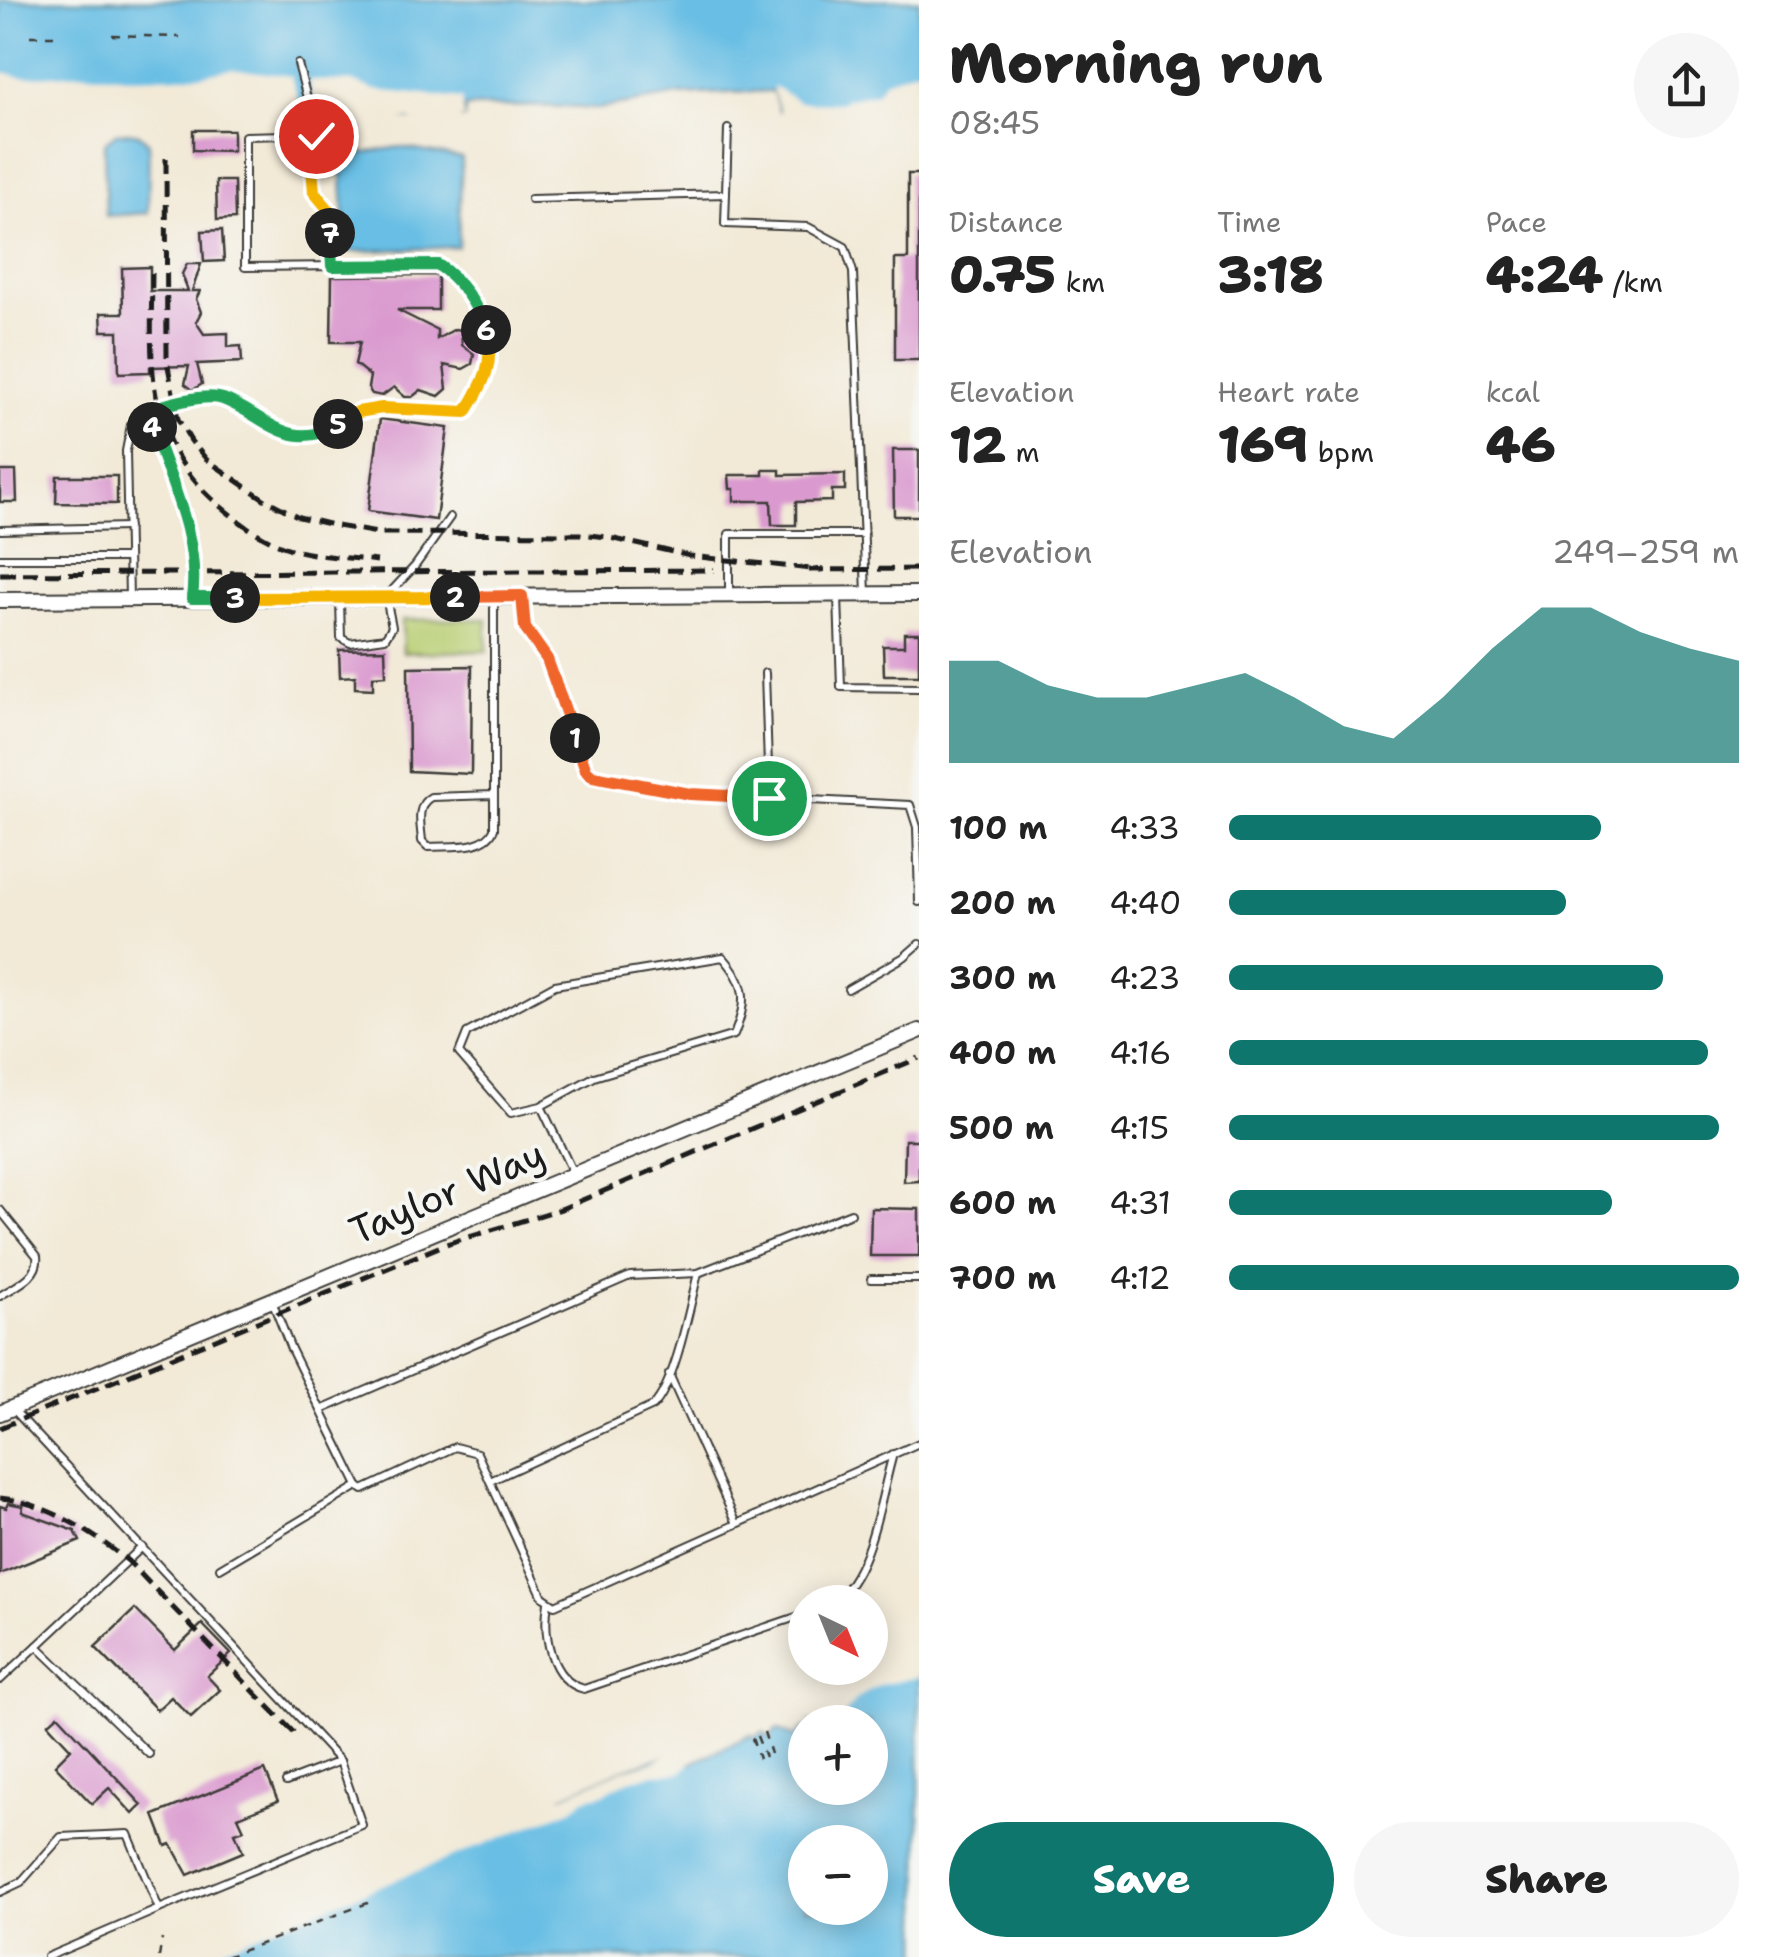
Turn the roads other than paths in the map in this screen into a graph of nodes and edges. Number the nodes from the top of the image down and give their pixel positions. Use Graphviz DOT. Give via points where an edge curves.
graph roads {
  1 [pos="298,64"];
  2 [pos="728,129"];
  3 [pos="310,144"];
  4 [pos="726,194"];
  5 [pos="531,200"];
  6 [pos="332,266"];
  7 [pos="147,412"];
  8 [pos="450,517"];
  9 [pos="128,526"];
  10 [pos="0,530"];
  11 [pos="864,534"];
  12 [pos="0,558"];
  13 [pos="128,558"];
  14 [pos="866,594"];
  15 [pos="919,594"];
  16 [pos="838,595"];
  17 [pos="522,596"];
  18 [pos="728,596"];
  19 [pos="386,597"];
  20 [pos="494,597"];
  21 [pos="192,598"];
  22 [pos="340,598"];
  23 [pos="129,599"];
  24 [pos="0,600"];
  25 [pos="765,673"];
  26 [pos="919,688"];
  27 [pos="494,795"];
  28 [pos="769,798"];
  29 [pos="919,902"];
  30 [pos="919,944"];
  31 [pos="848,989"];
  32 [pos="919,1032"];
  33 [pos="541,1106"];
  34 [pos="574,1174"];
  35 [pos="0,1210"];
  36 [pos="850,1212"];
  37 [pos="698,1273"];
  38 [pos="919,1278"];
  39 [pos="872,1279"];
  40 [pos="0,1296"];
  41 [pos="272,1300"];
  42 [pos="670,1374"];
  43 [pos="4,1410"];
  44 [pos="321,1410"];
  45 [pos="919,1443"];
  46 [pos="893,1454"];
  47 [pos="490,1481"];
  48 [pos="358,1486"];
  49 [pos="736,1524"];
  50 [pos="142,1548"];
  51 [pos="220,1568"];
  52 [pos="852,1585"];
  53 [pos="548,1603"];
  54 [pos="788,1620"];
  55 [pos="37,1646"];
  56 [pos="0,1680"];
  57 [pos="149,1754"];
  58 [pos="340,1761"];
  59 [pos="286,1782"];
  60 [pos="0,1892"];
  61 [pos="159,1909"];
  62 [pos="47,1957"];
  1 -- 3 [label="lane" via="316,136"];
  2 -- 4 [label="lane"];
  3 -- 6 [label="lane" via="314,192 329,210"];
  3 -- 6 [label="lane" via="287,135 244,136 245,267"];
  4 -- 5 [label="lane"];
  4 -- 11 [label="lane" via="725,224 808,227 845,247 853,272"];
  6 -- 7 [label="lane" via="438,265 450,273 482,320 492,349 483,385 466,412 382,408 300,435 268,427 221,398"];
  7 -- 9 [label="lane" via="130,425"];
  7 -- 21 [label="lane" via="193,547"];
  8 -- 19 [label="lane"];
  9 -- 10 [label="lane"];
  9 -- 13 [label="lane"];
  11 -- 14 [label="lane"];
  11 -- 18 [label="lane" via="729,534"];
  12 -- 13 [label="lane"];
  13 -- 23 [label="lane"];
  14 -- 15 [label="street"];
  14 -- 16 [label="street"];
  16 -- 18 [label="street"];
  16 -- 26 [label="lane" via="842,687"];
  17 -- 18 [label="street"];
  17 -- 20 [label="street"];
  17 -- 28 [label="lane" via="525,628 547,659 593,776 690,794"];
  19 -- 20 [label="street"];
  19 -- 22 [label="street"];
  19 -- 22 [label="lane" via="392,627 386,638 350,643 341,638"];
  20 -- 27 [label="lane"];
  21 -- 22 [label="street"];
  21 -- 23 [label="street"];
  23 -- 24 [label="street"];
  25 -- 28 [label="lane"];
  27 -- 27 [label="lane" via="491,838 428,847 422,841 424,800"];
  28 -- 29 [label="lane" via="910,806 917,827"];
  30 -- 31 [label="lane"];
  32 -- 34 [label="street, Taylor Way"];
  33 -- 33 [label="lane" via="594,1077 734,1035 744,1012 740,976 722,957 556,986 466,1033 459,1053 510,1113"];
  33 -- 34 [label="lane"];
  34 -- 41 [label="street, Taylor Way"];
  35 -- 40 [label="lane" via="38,1264 32,1276"];
  36 -- 37 [label="lane"];
  37 -- 42 [label="lane"];
  37 -- 44 [label="lane" via="630,1276"];
  38 -- 39 [label="lane"];
  41 -- 43 [label="street, Taylor Way"];
  41 -- 44 [label="lane"];
  42 -- 47 [label="lane" via="653,1406"];
  42 -- 49 [label="lane"];
  43 -- 50 [label="lane"];
  44 -- 48 [label="lane"];
  45 -- 46 [label="lane"];
  46 -- 49 [label="lane"];
  46 -- 52 [label="lane" via="864,1567"];
  47 -- 48 [label="lane" via="477,1453 455,1446 363,1490"];
  47 -- 53 [label="lane"];
  48 -- 51 [label="lane"];
  49 -- 53 [label="lane"];
  50 -- 55 [label="lane"];
  50 -- 58 [label="lane"];
  53 -- 54 [label="lane" via="546,1644 565,1679 584,1690"];
  55 -- 56 [label="lane"];
  55 -- 57 [label="lane"];
  58 -- 59 [label="lane"];
  58 -- 61 [label="lane" via="362,1825"];
  60 -- 61 [label="lane" via="21,1882 61,1837 128,1834"];
  61 -- 62 [label="lane"];
}
